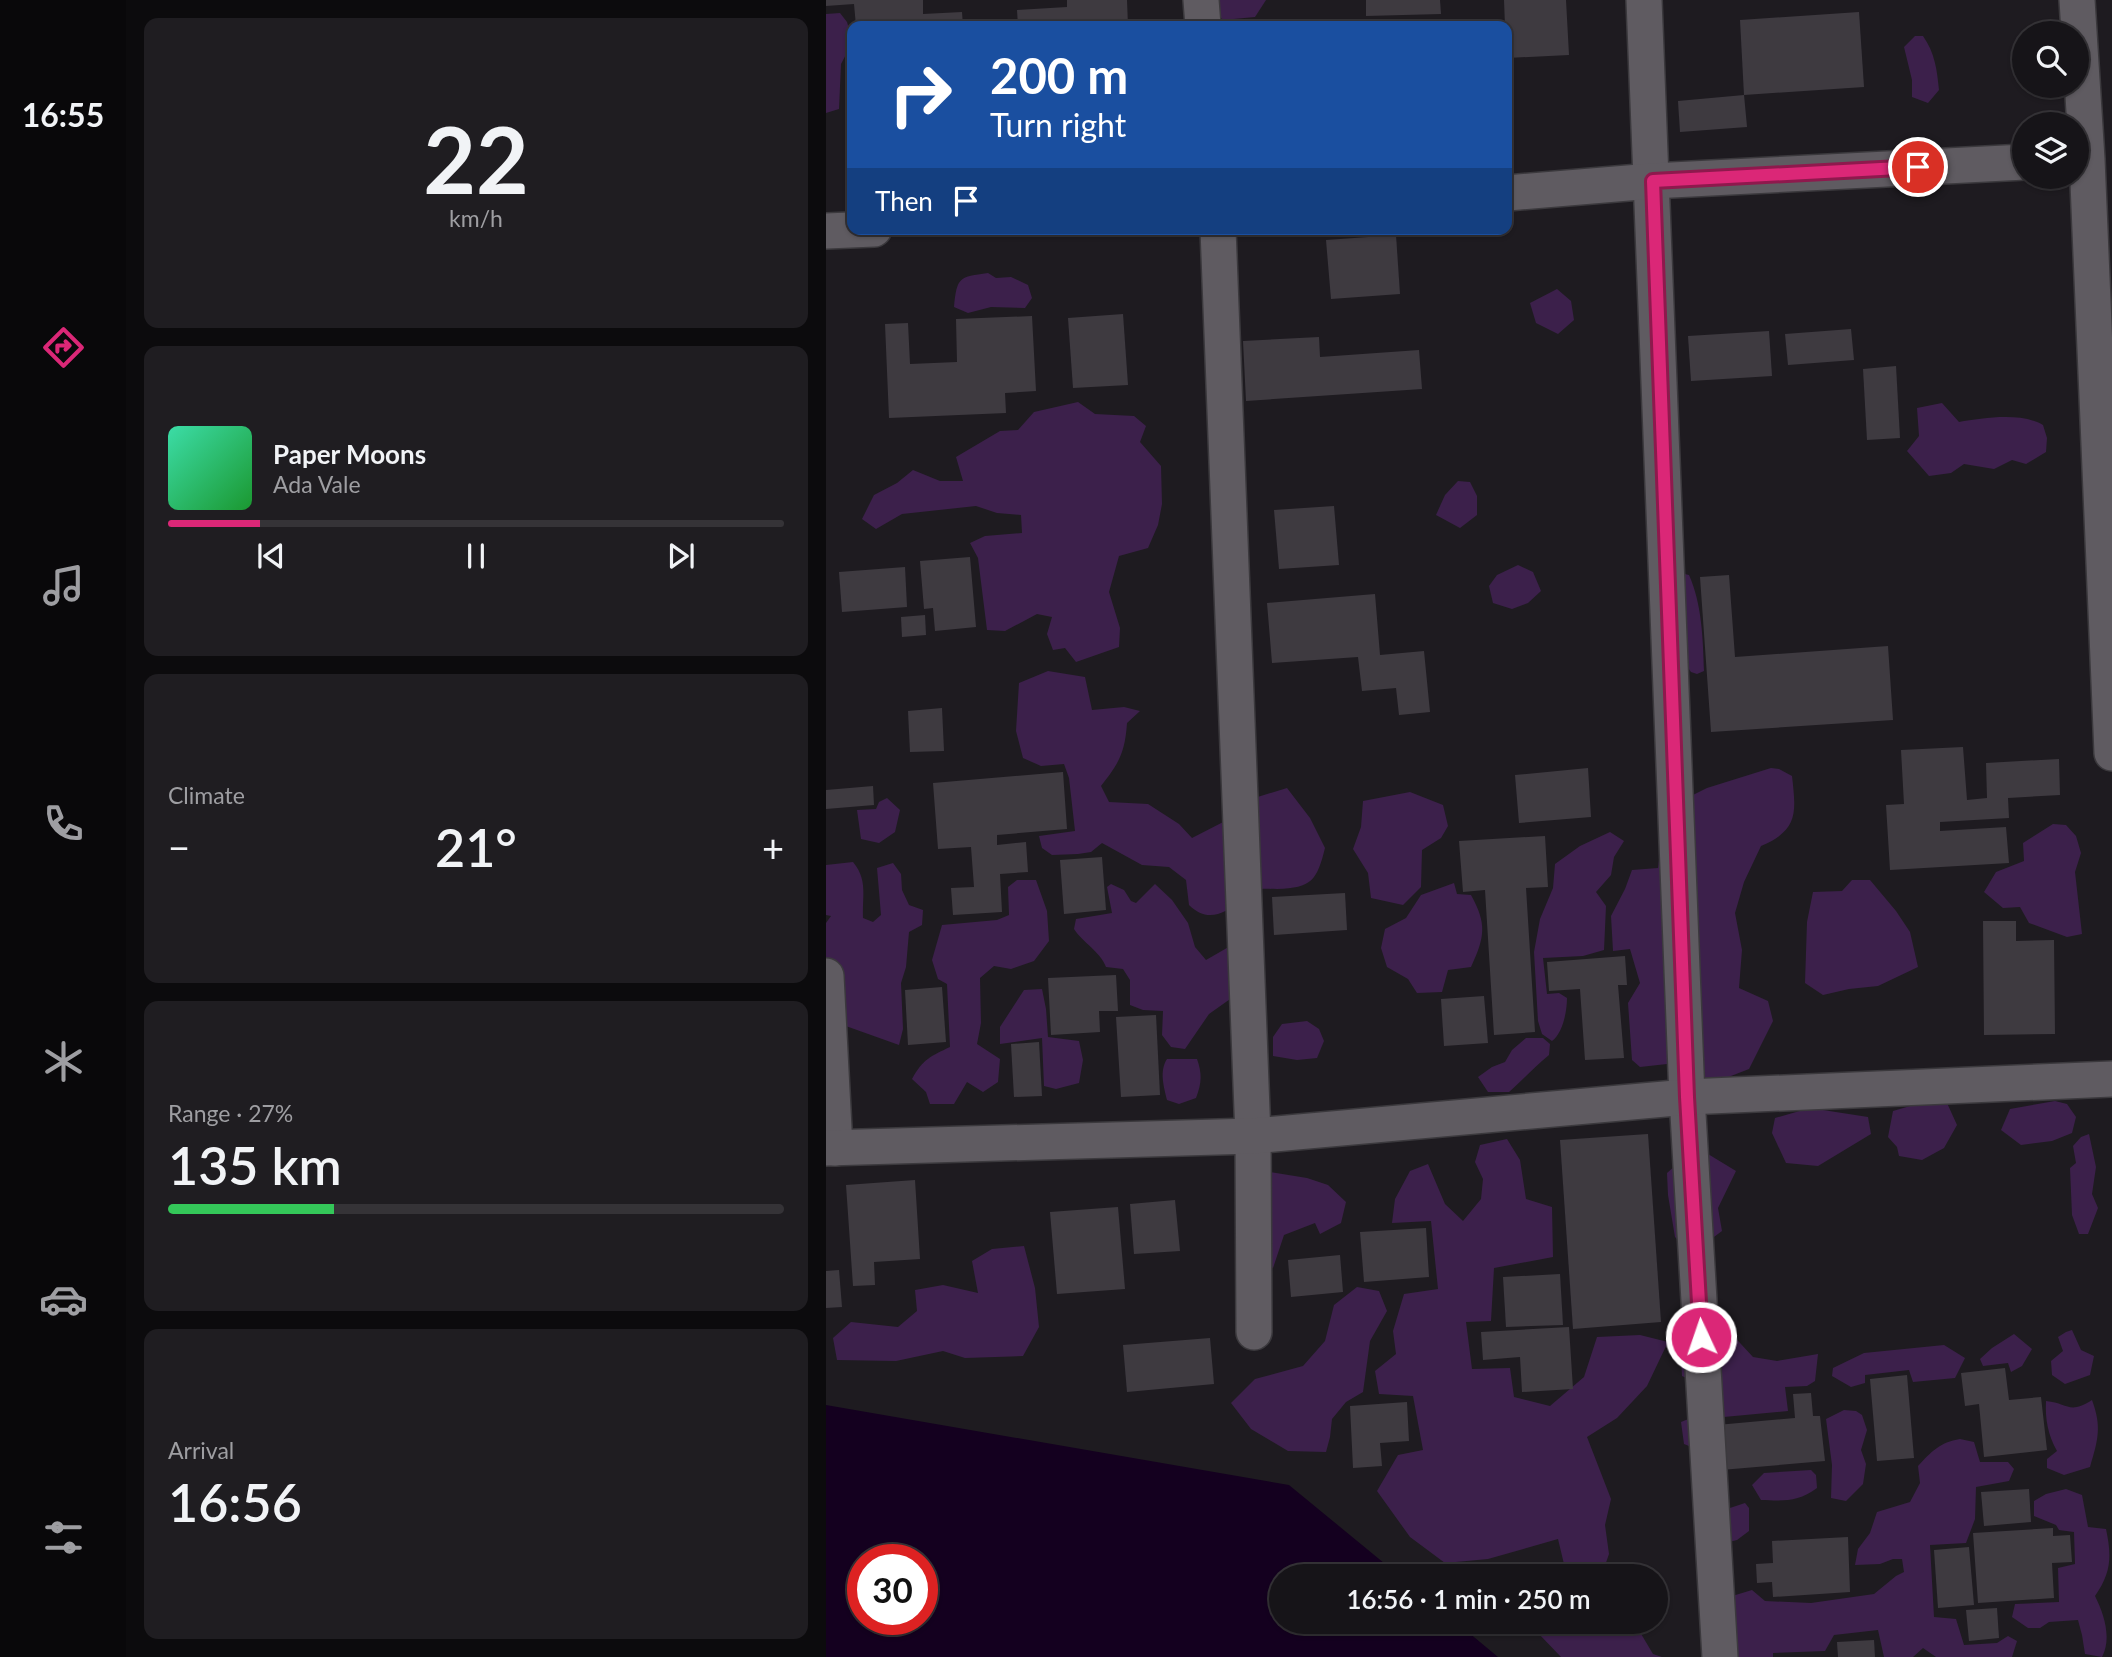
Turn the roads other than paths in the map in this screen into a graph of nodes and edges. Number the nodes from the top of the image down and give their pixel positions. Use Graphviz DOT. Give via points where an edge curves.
graph roads {
  1 [pos="1201,0"];
  2 [pos="1644,0"];
  3 [pos="2077,0"];
  4 [pos="1203,21"];
  5 [pos="2092,159"];
  6 [pos="2012,163"];
  7 [pos="1653,181"];
  8 [pos="1512,193"];
  9 [pos="847,230"];
  10 [pos="826,231"];
  11 [pos="1218,235"];
  12 [pos="2112,753"];
  13 [pos="826,976"];
  14 [pos="2112,1079"];
  15 [pos="1687,1097"];
  16 [pos="1254,1136"];
  17 [pos="831,1148"];
  18 [pos="1254,1332"];
  19 [pos="1720,1657"];
  1 -- 4 [label="street"];
  2 -- 7 [label="street"];
  3 -- 5 [label="street"];
  5 -- 12 [label="street"];
  6 -- 7 [label="street"];
  7 -- 8 [label="street"];
  7 -- 15 [label="street"];
  9 -- 10 [label="street"];
  11 -- 16 [label="street"];
  13 -- 17 [label="street"];
  14 -- 15 [label="street"];
  15 -- 16 [label="street"];
  15 -- 19 [label="street"];
  16 -- 17 [label="street"];
  16 -- 18 [label="street"];
}
